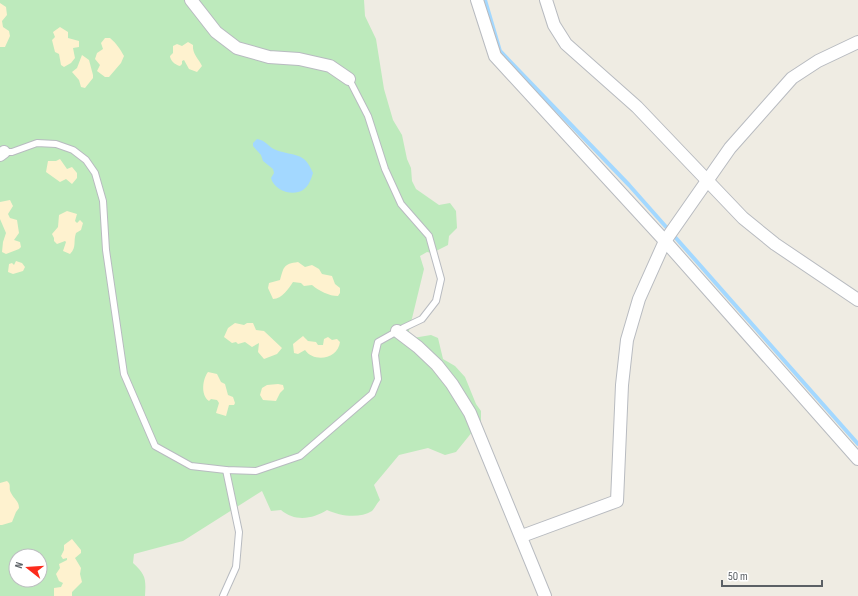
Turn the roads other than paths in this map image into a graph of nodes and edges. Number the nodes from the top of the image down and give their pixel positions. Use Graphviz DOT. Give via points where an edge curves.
graph roads {
  1 [pos="191,0"];
  2 [pos="477,0"];
  3 [pos="546,0"];
  4 [pos="858,42"];
  5 [pos="348,79"];
  6 [pos="2,154"];
  7 [pos="708,180"];
  8 [pos="665,241"];
  9 [pos="858,300"];
  10 [pos="397,331"];
  11 [pos="858,458"];
  12 [pos="226,470"];
  13 [pos="522,536"];
  14 [pos="223,596"];
  15 [pos="545,596"];
  1 -- 5 [label="street" via="216,32 237,48 269,57 299,59 330,66"];
  2 -- 8 [label="street" via="496,56"];
  3 -- 7 [label="street" via="554,26 566,44 637,107"];
  4 -- 7 [label="street" via="818,61 792,78 730,148"];
  5 -- 10 [label="lane" via="368,116 385,169 401,204 429,236 441,279 436,301 422,319"];
  6 -- 12 [label="lane" via="37,143 56,144 73,150 86,160 95,173 103,201 106,250 124,374 137,407 155,446 191,466"];
  7 -- 8 [label="street"];
  7 -- 9 [label="street" via="744,218 775,244"];
  8 -- 11 [label="street"];
  8 -- 13 [label="street" via="639,300 627,340 622,385 617,501"];
  10 -- 12 [label="lane" via="378,342 378,379 372,394 300,456 256,471"];
  10 -- 13 [label="street" via="437,365 467,407"];
  12 -- 14 [label="lane" via="239,532 236,567"];
  13 -- 15 [label="street"];
}
